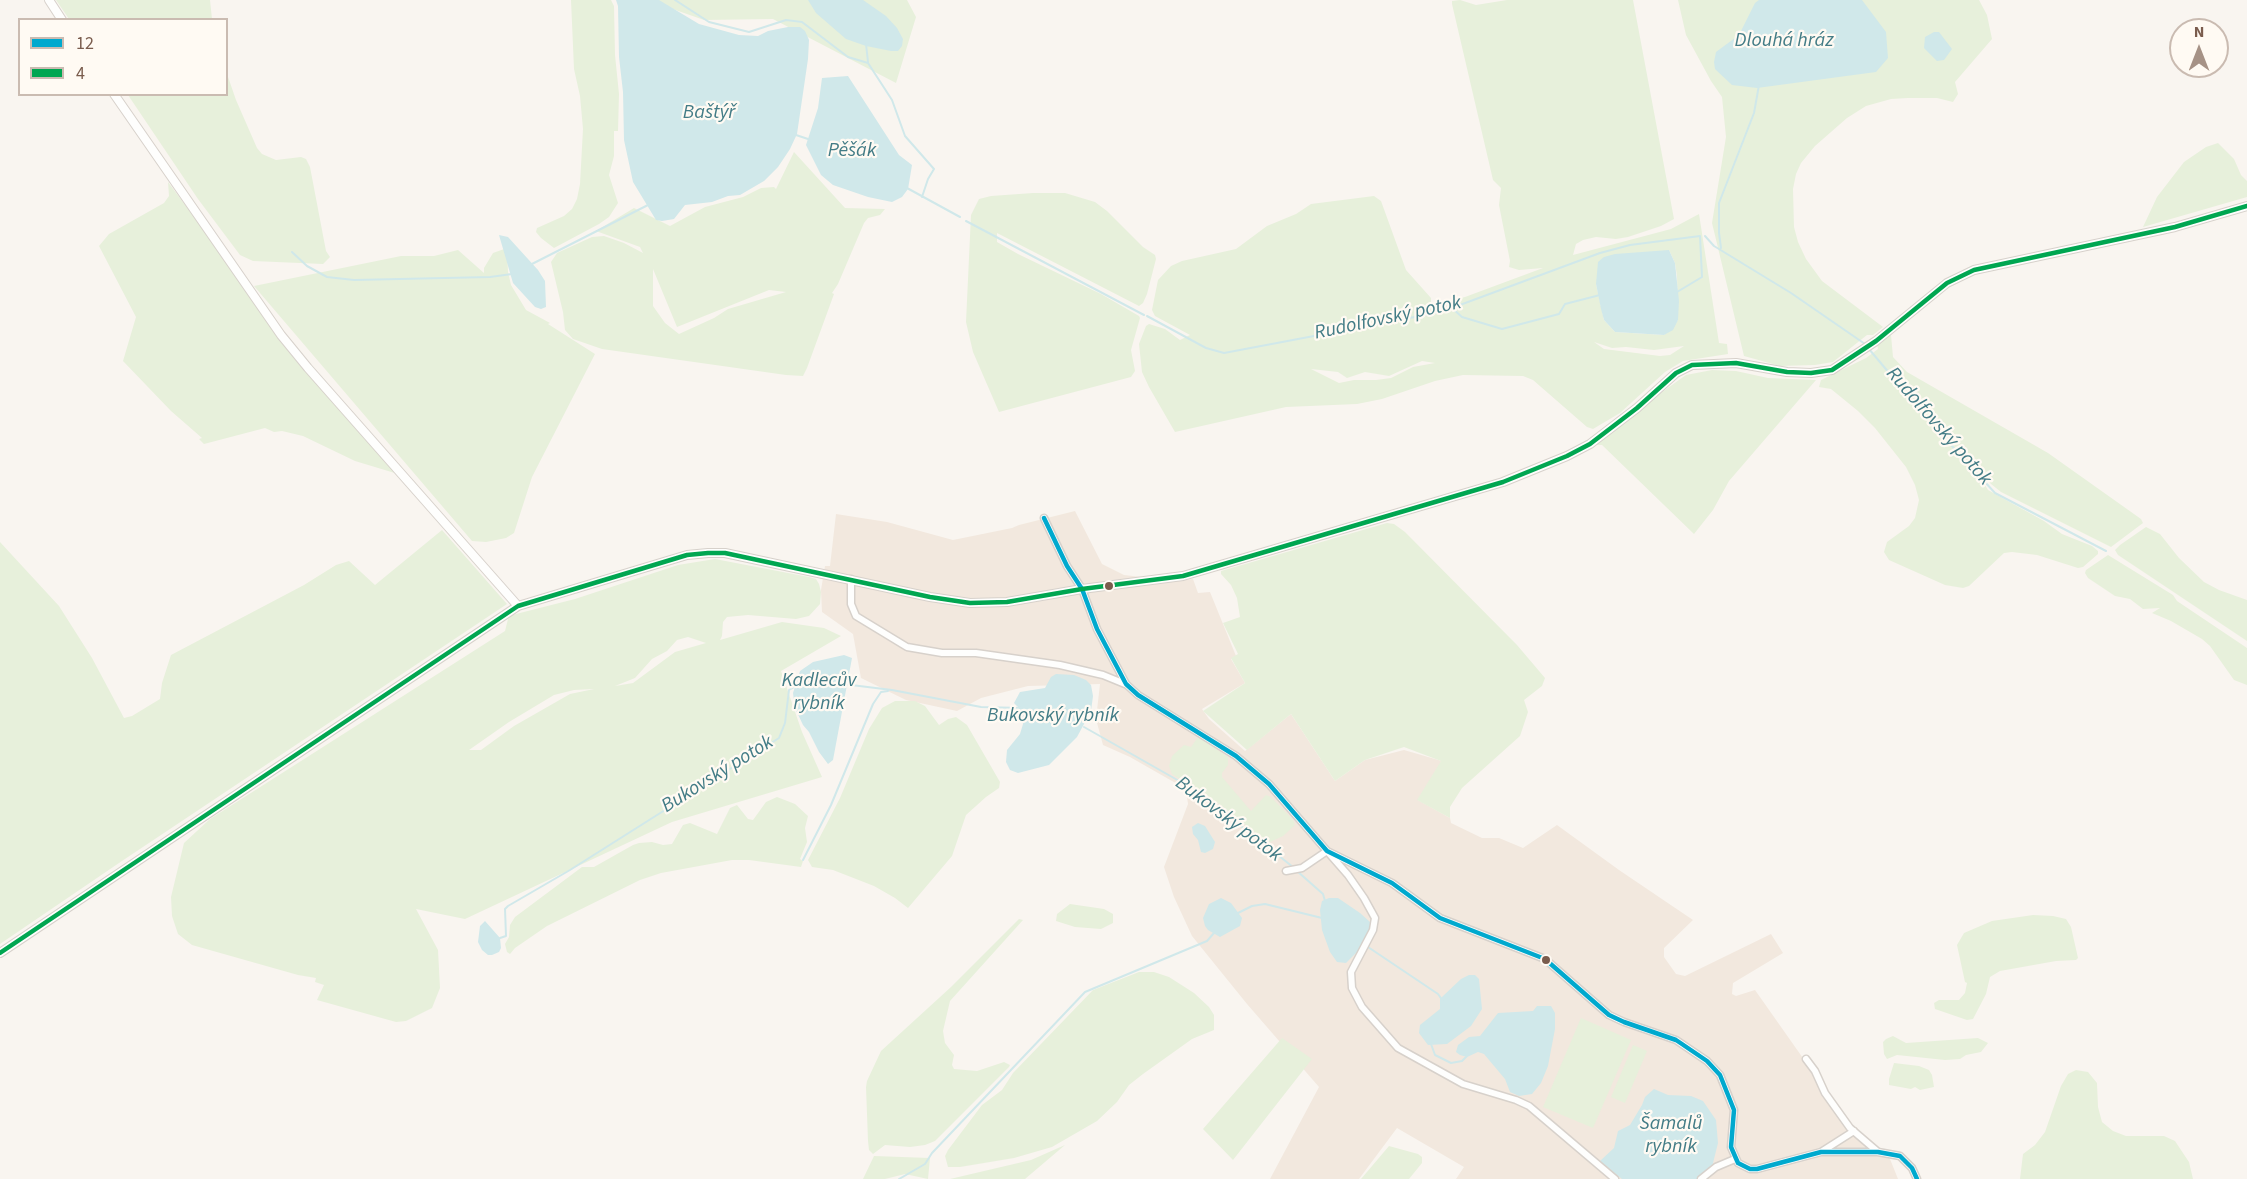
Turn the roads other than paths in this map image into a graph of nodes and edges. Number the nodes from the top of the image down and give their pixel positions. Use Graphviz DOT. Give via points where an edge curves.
graph roads {
  1 [pos="48,0"];
  2 [pos="61,18"];
  3 [pos="115,96"];
  4 [pos="2247,206"];
  5 [pos="1044,518"];
  6 [pos="851,579"];
  7 [pos="1082,589"];
  8 [pos="518,606"];
  9 [pos="1126,684"];
  10 [pos="1327,851"];
  11 [pos="1288,871"];
  12 [pos="0,953"];
  13 [pos="1806,1059"];
  14 [pos="1854,1131"];
  15 [pos="1821,1152"];
  16 [pos="1878,1152"];
  17 [pos="1735,1159"];
  18 [pos="1615,1179"];
  19 [pos="1701,1179"];
  20 [pos="1917,1179"];
  1 -- 2 [label="street"];
  3 -- 8 [label="street" via="281,335"];
  4 -- 7 [label="street" via="2175,227 1974,270 1947,283 1876,341 1832,370 1811,373 1736,363 1692,365 1676,373 1590,444 1503,482 1183,576"];
  5 -- 7 [label="street"];
  6 -- 7 [label="street" via="970,603 1007,602"];
  6 -- 8 [label="street" via="708,552"];
  6 -- 9 [label="street" via="851,604 856,616 907,647 1060,665"];
  7 -- 9 [label="street" via="1097,629"];
  8 -- 12 [label="street"];
  9 -- 10 [label="street" via="1236,756 1269,784"];
  10 -- 11 [label="street" via="1300,869"];
  10 -- 17 [label="street" via="1392,883 1440,918 1545,959 1609,1015 1690,1048 1720,1076 1731,1101 1731,1147"];
  10 -- 18 [label="street" via="1348,875 1375,918 1373,930 1351,972 1352,988 1362,1007 1398,1048 1463,1084 1529,1106"];
  13 -- 14 [label="street" via="1825,1093"];
  14 -- 15 [label="street"];
  14 -- 16 [label="street"];
  15 -- 16 [label="street"];
  15 -- 17 [label="street" via="1757,1169 1743,1166"];
  16 -- 20 [label="street" via="1899,1156"];
  17 -- 19 [label="street"];
}
